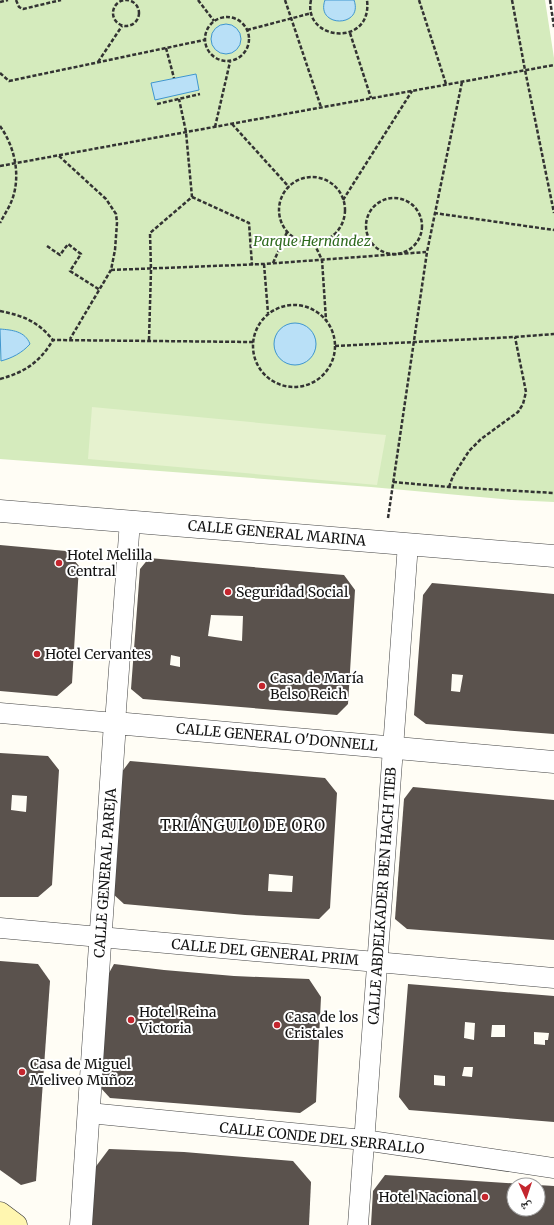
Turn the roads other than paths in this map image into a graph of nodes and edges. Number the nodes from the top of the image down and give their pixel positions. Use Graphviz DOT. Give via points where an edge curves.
graph roads {
  1 [pos="0,510"];
  2 [pos="130,521"];
  3 [pos="408,544"];
  4 [pos="554,556"];
  5 [pos="0,713"];
  6 [pos="115,723"];
  7 [pos="393,748"];
  8 [pos="554,762"];
  9 [pos="0,928"];
  10 [pos="101,937"];
  11 [pos="378,962"];
  12 [pos="554,978"];
  13 [pos="89,1113"];
  14 [pos="364,1140"];
  15 [pos="554,1168"];
  16 [pos="0,1214"];
  17 [pos="16,1225"];
  18 [pos="81,1225"];
  19 [pos="358,1225"];
  1 -- 2 [label="street, CALLE GENERAL MARINA"];
  2 -- 3 [label="street, CALLE GENERAL MARINA"];
  2 -- 6 [label="street, CALLE GENERAL PAREJA"];
  3 -- 4 [label="street, CALLE GENERAL MARINA"];
  3 -- 7 [label="street, CALLE ABDELKADER BEN HACH TIEB"];
  5 -- 6 [label="street, CALLE GENERAL O'DONNELL"];
  6 -- 7 [label="street, CALLE GENERAL O'DONNELL"];
  6 -- 10 [label="street, CALLE GENERAL PAREJA"];
  7 -- 8 [label="street, CALLE GENERAL O'DONNELL"];
  7 -- 11 [label="street, CALLE ABDELKADER BEN HACH TIEB"];
  9 -- 10 [label="street, CALLE DEL GENERAL PRIM"];
  10 -- 11 [label="street, CALLE DEL GENERAL PRIM"];
  10 -- 13 [label="street, CALLE GENERAL PAREJA"];
  11 -- 12 [label="street, CALLE DEL GENERAL PRIM"];
  11 -- 14 [label="street, CALLE ABDELKADER BEN HACH TIEB"];
  13 -- 14 [label="street, CALLE CONDE DEL SERRALLO"];
  13 -- 18 [label="street, CALLE GENERAL PAREJA"];
  14 -- 15 [label="street, CALLE CONDE DEL SERRALLO"];
  14 -- 19 [label="street, CALLE ABDELKADER BEN HACH TIEB"];
  16 -- 17 [label="main road"];
}
